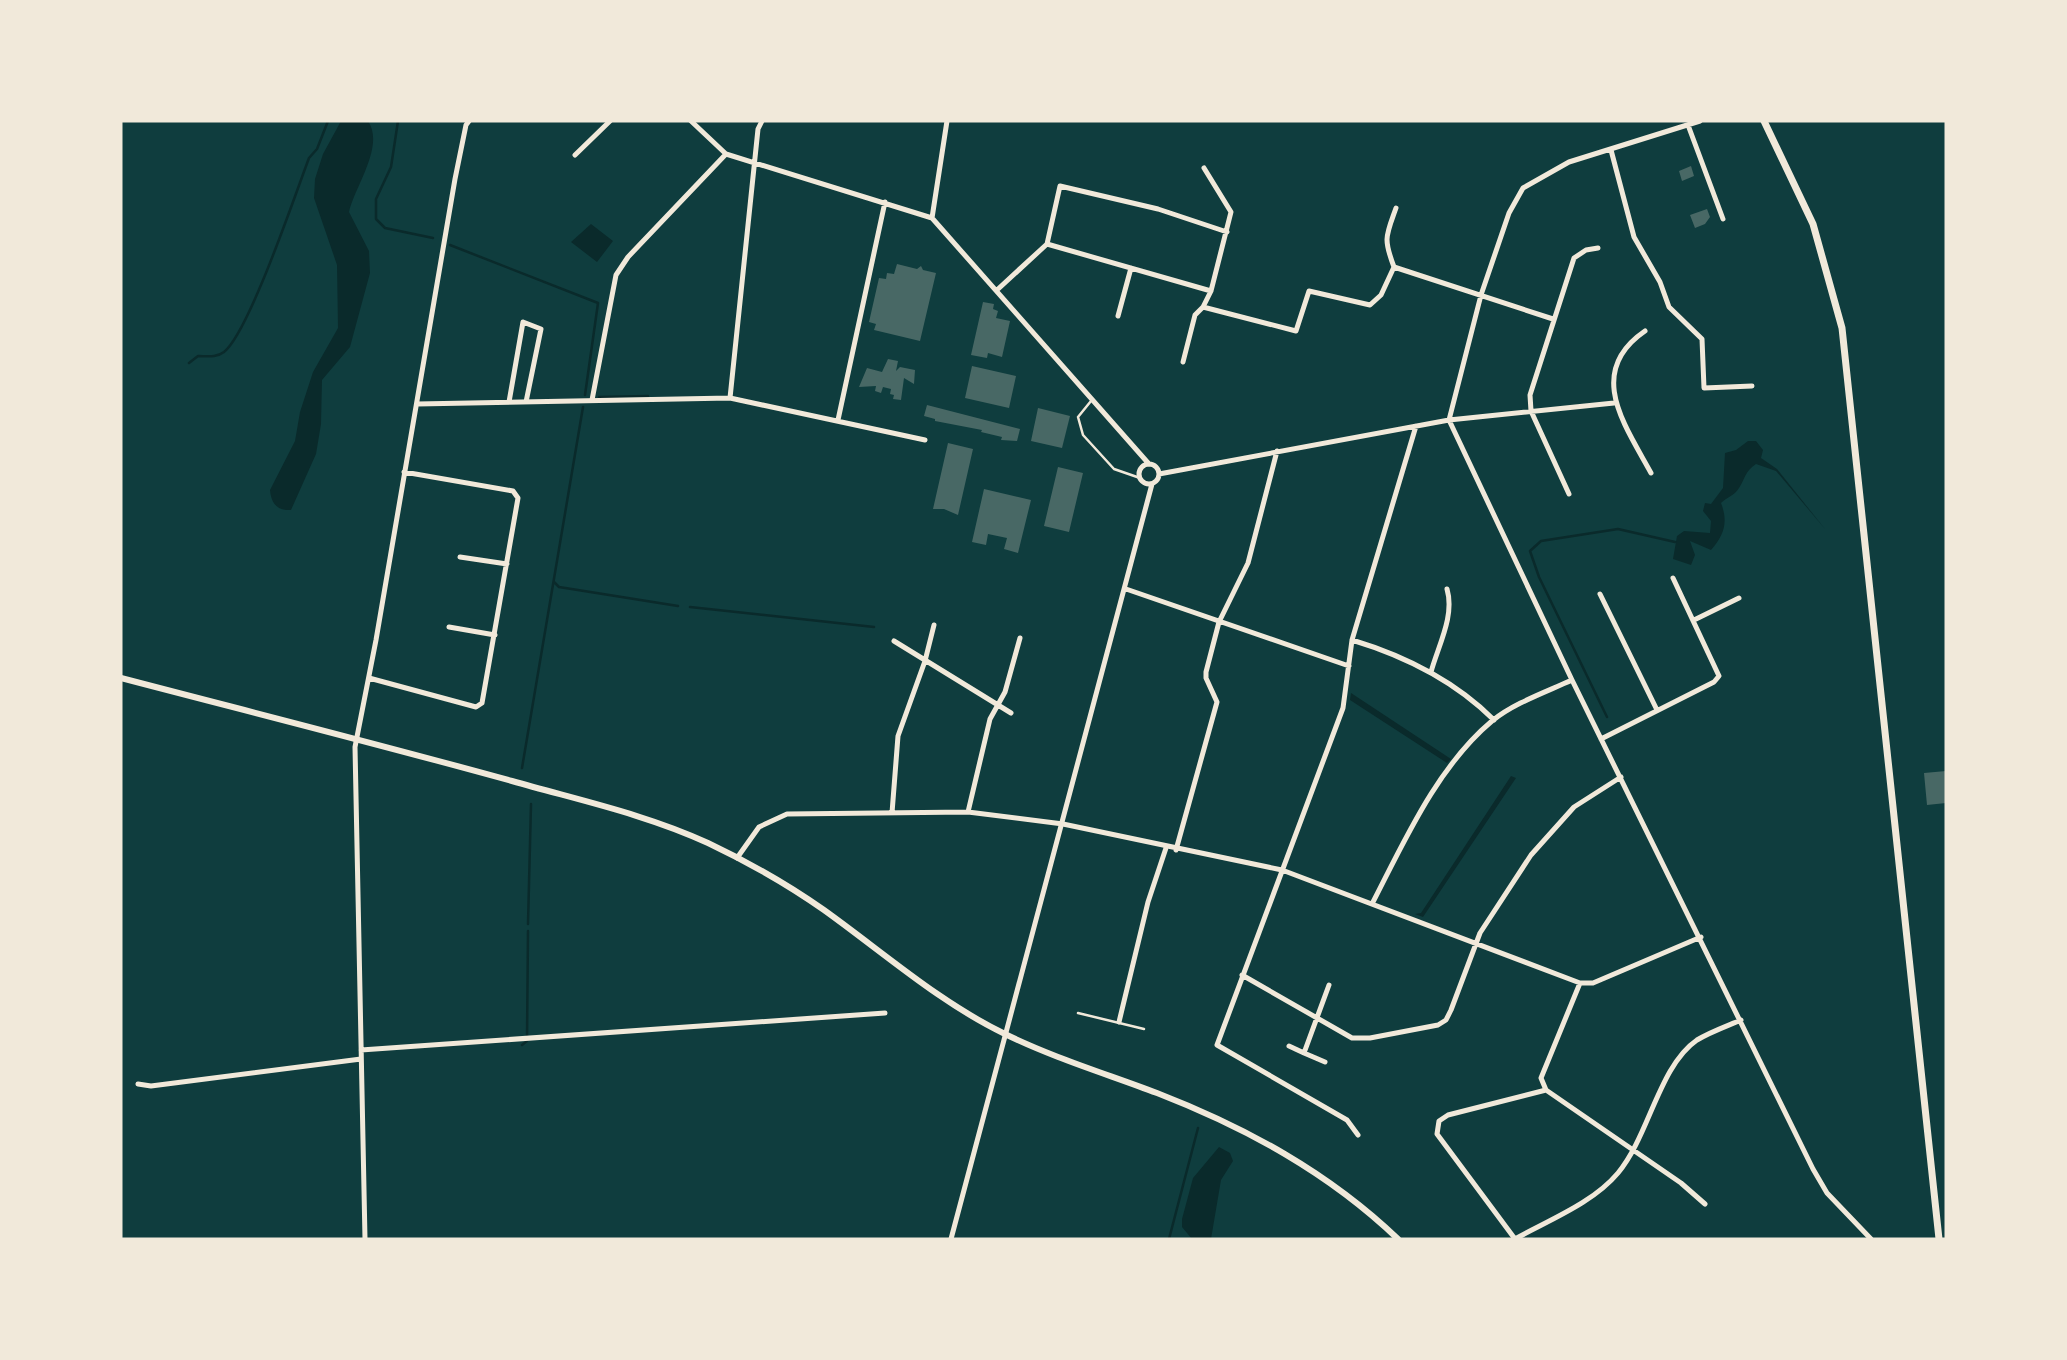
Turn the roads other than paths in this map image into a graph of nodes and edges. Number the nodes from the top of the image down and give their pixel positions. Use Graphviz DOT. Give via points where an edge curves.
graph roads {
  1 [pos="469,121"];
  2 [pos="610,121"];
  3 [pos="691,121"];
  4 [pos="762,121"];
  5 [pos="947,121"];
  6 [pos="1700,121"];
  7 [pos="1764,121"];
  8 [pos="1688,125"];
  9 [pos="1611,149"];
  10 [pos="726,154"];
  11 [pos="575,155"];
  12 [pos="755,164"];
  13 [pos="1204,168"];
  14 [pos="885,202"];
  15 [pos="1396,208"];
  16 [pos="932,218"];
  17 [pos="1723,219"];
  18 [pos="1227,232"];
  19 [pos="1046,244"];
  20 [pos="1598,248"];
  21 [pos="1394,267"];
  22 [pos="1131,268"];
  23 [pos="997,290"];
  24 [pos="1211,291"];
  25 [pos="1481,295"];
  26 [pos="1203,307"];
  27 [pos="1118,316"];
  28 [pos="1553,319"];
  29 [pos="1645,331"];
  30 [pos="1183,362"];
  31 [pos="1752,386"];
  32 [pos="730,398"];
  33 [pos="1093,399"];
  34 [pos="592,400"];
  35 [pos="509,402"];
  36 [pos="526,402"];
  37 [pos="1614,403"];
  38 [pos="417,404"];
  39 [pos="1531,411"];
  40 [pos="838,420"];
  41 [pos="1449,420"];
  42 [pos="1416,426"];
  43 [pos="925,440"];
  44 [pos="1277,451"];
  45 [pos="1149,464"];
  46 [pos="404,472"];
  47 [pos="1651,472"];
  48 [pos="1159,474"];
  49 [pos="1140,478"];
  50 [pos="1152,484"];
  51 [pos="1569,494"];
  52 [pos="460,557"];
  53 [pos="507,565"];
  54 [pos="1673,578"];
  55 [pos="1126,589"];
  56 [pos="1447,589"];
  57 [pos="1600,594"];
  58 [pos="1739,598"];
  59 [pos="1694,620"];
  60 [pos="1219,622"];
  61 [pos="934,625"];
  62 [pos="449,627"];
  63 [pos="495,635"];
  64 [pos="1020,638"];
  65 [pos="1352,640"];
  66 [pos="894,641"];
  67 [pos="925,661"];
  68 [pos="1349,666"];
  69 [pos="1431,672"];
  70 [pos="121,678"];
  71 [pos="369,678"];
  72 [pos="1572,680"];
  73 [pos="998,705"];
  74 [pos="1657,710"];
  75 [pos="1011,713"];
  76 [pos="1494,720"];
  77 [pos="357,738"];
  78 [pos="1601,739"];
  79 [pos="1621,777"];
  80 [pos="968,812"];
  81 [pos="892,813"];
  82 [pos="1063,824"];
  83 [pos="1166,848"];
  84 [pos="1176,850"];
  85 [pos="737,858"];
  86 [pos="1282,870"];
  87 [pos="1372,904"];
  88 [pos="1701,937"];
  89 [pos="1475,946"];
  90 [pos="1242,975"];
  91 [pos="1580,983"];
  92 [pos="1329,985"];
  93 [pos="885,1013"];
  94 [pos="1079,1013"];
  95 [pos="1317,1017"];
  96 [pos="1741,1020"];
  97 [pos="1119,1022"];
  98 [pos="1144,1029"];
  99 [pos="1006,1034"];
  100 [pos="1289,1046"];
  101 [pos="360,1050"];
  102 [pos="1304,1053"];
  103 [pos="361,1059"];
  104 [pos="1325,1062"];
  105 [pos="138,1084"];
  106 [pos="1546,1090"];
  107 [pos="1358,1135"];
  108 [pos="1633,1150"];
  109 [pos="1705,1204"];
  110 [pos="365,1239"];
  111 [pos="951,1239"];
  112 [pos="1398,1239"];
  113 [pos="1515,1239"];
  114 [pos="1871,1239"];
  115 [pos="1939,1239"];
  1 -- 38 [label="street"];
  2 -- 11 [label="street"];
  3 -- 10 [label="street"];
  4 -- 12 [label="street"];
  5 -- 16 [label="street"];
  6 -- 8 [label="street"];
  7 -- 115 [label="main road" via="1810,215 1842,328"];
  8 -- 9 [label="street"];
  8 -- 17 [label="street"];
  9 -- 25 [label="street" via="1554,168 1523,188 1509,213"];
  9 -- 31 [label="street" via="1634,237 1669,307 1702,339 1704,388"];
  10 -- 12 [label="street"];
  10 -- 34 [label="street" via="616,275"];
  12 -- 14 [label="street"];
  12 -- 32 [label="street"];
  13 -- 18 [label="street" via="1231,212"];
  14 -- 16 [label="street"];
  14 -- 40 [label="street"];
  15 -- 21 [label="street" via="1386,239"];
  16 -- 23 [label="street"];
  18 -- 19 [label="street" via="1158,209 1060,186"];
  18 -- 24 [label="street"];
  19 -- 22 [label="street"];
  19 -- 23 [label="street"];
  20 -- 28 [label="street" via="1574,258"];
  21 -- 25 [label="street"];
  21 -- 26 [label="street" via="1381,295 1370,305 1309,291 1296,331"];
  22 -- 24 [label="street"];
  22 -- 27 [label="street"];
  23 -- 33 [label="street"];
  24 -- 26 [label="street"];
  25 -- 28 [label="street"];
  25 -- 41 [label="street"];
  26 -- 30 [label="street" via="1195,315"];
  28 -- 39 [label="street" via="1530,394"];
  29 -- 37 [label="street" via="1619,356"];
  32 -- 34 [label="street"];
  32 -- 40 [label="street"];
  33 -- 45 [label="street"];
  33 -- 49 [label="lane" via="1079,417 1083,435 1117,473"];
  34 -- 36 [label="street"];
  35 -- 36 [label="street"];
  35 -- 36 [label="street" via="523,322 541,329"];
  35 -- 38 [label="street"];
  37 -- 39 [label="street"];
  37 -- 47 [label="street"];
  38 -- 46 [label="street"];
  39 -- 41 [label="street"];
  39 -- 51 [label="street"];
  40 -- 43 [label="street"];
  41 -- 42 [label="street"];
  41 -- 72 [label="street"];
  42 -- 44 [label="street"];
  42 -- 65 [label="street"];
  44 -- 48 [label="street"];
  44 -- 60 [label="street" via="1248,563"];
  45 -- 48 [label="street"];
  45 -- 49 [label="street" via="1141,468"];
  46 -- 53 [label="street" via="513,491 518,498"];
  46 -- 71 [label="street"];
  48 -- 50 [label="street"];
  49 -- 50 [label="street"];
  50 -- 55 [label="street"];
  52 -- 53 [label="street"];
  53 -- 63 [label="street"];
  54 -- 59 [label="street"];
  55 -- 60 [label="street"];
  55 -- 82 [label="street"];
  56 -- 69 [label="street" via="1448,618"];
  57 -- 74 [label="street"];
  58 -- 59 [label="street"];
  59 -- 74 [label="street" via="1719,676"];
  60 -- 68 [label="street"];
  60 -- 84 [label="street" via="1206,678 1217,702"];
  61 -- 67 [label="street"];
  62 -- 63 [label="street"];
  63 -- 71 [label="street" via="482,703 476,707"];
  64 -- 73 [label="street"];
  65 -- 68 [label="street"];
  65 -- 69 [label="street"];
  66 -- 67 [label="street"];
  67 -- 73 [label="street"];
  67 -- 81 [label="street" via="898,736"];
  68 -- 86 [label="street" via="1343,708"];
  69 -- 76 [label="street"];
  70 -- 77 [label="street"];
  71 -- 77 [label="street"];
  72 -- 76 [label="street"];
  72 -- 78 [label="street"];
  73 -- 75 [label="street"];
  73 -- 80 [label="street" via="990,719"];
  74 -- 78 [label="street"];
  76 -- 87 [label="street" via="1467,747 1425,806"];
  77 -- 85 [label="street" via="617,809"];
  77 -- 101 [label="street"];
  78 -- 79 [label="street"];
  79 -- 88 [label="street"];
  79 -- 89 [label="street" via="1574,807 1544,837"];
  80 -- 81 [label="street"];
  80 -- 82 [label="street"];
  81 -- 85 [label="street" via="780,815 759,827"];
  82 -- 83 [label="street"];
  82 -- 99 [label="street"];
  83 -- 84 [label="street"];
  83 -- 97 [label="street"];
  84 -- 86 [label="street"];
  85 -- 99 [label="street" via="800,894 926,987"];
  86 -- 87 [label="street"];
  86 -- 90 [label="street"];
  87 -- 89 [label="street"];
  88 -- 91 [label="street" via="1593,983"];
  88 -- 96 [label="street"];
  89 -- 91 [label="street"];
  89 -- 95 [label="street" via="1451,1010 1438,1025 1363,1039 1352,1038"];
  90 -- 95 [label="street"];
  90 -- 107 [label="street" via="1217,1045 1347,1120"];
  91 -- 106 [label="street" via="1541,1077"];
  92 -- 95 [label="street"];
  93 -- 101 [label="street"];
  94 -- 97 [label="lane"];
  95 -- 102 [label="street"];
  96 -- 108 [label="street" via="1697,1040 1683,1053"];
  96 -- 114 [label="street" via="1827,1193"];
  97 -- 98 [label="lane"];
  99 -- 111 [label="street"];
  99 -- 112 [label="street" via="1189,1106 1265,1142 1335,1186"];
  100 -- 102 [label="street"];
  101 -- 103 [label="street"];
  102 -- 104 [label="street"];
  103 -- 105 [label="street"];
  103 -- 110 [label="street"];
  106 -- 108 [label="street"];
  106 -- 113 [label="street" via="1439,1121 1437,1134"];
  108 -- 109 [label="street"];
  108 -- 113 [label="street" via="1602,1188"];
}
